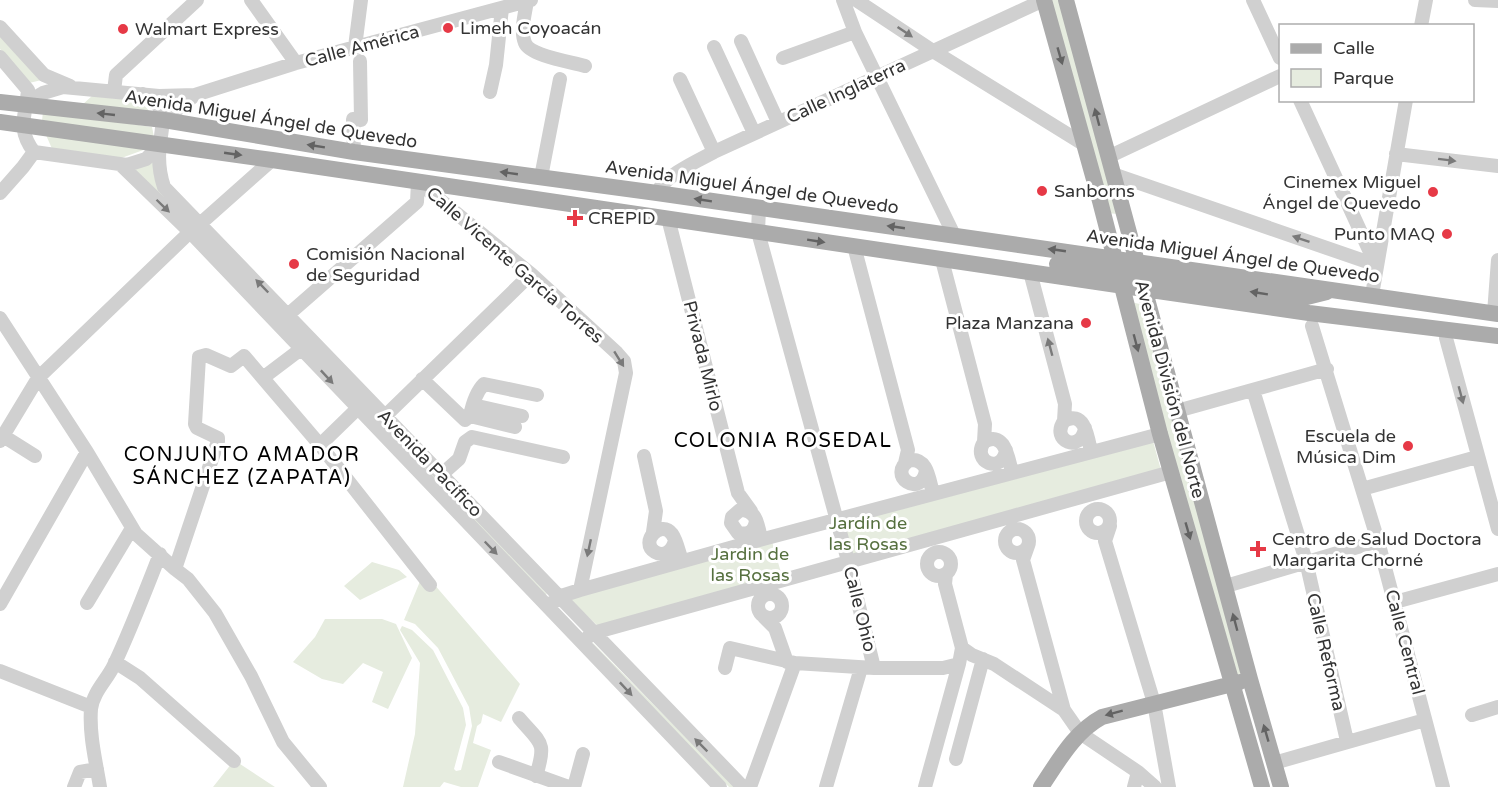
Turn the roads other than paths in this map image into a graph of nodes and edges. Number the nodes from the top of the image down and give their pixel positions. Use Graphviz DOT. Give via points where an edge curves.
graph roads {
  1 [pos="196,0"];
  2 [pos="251,0"];
  3 [pos="361,0"];
  4 [pos="843,0"];
  5 [pos="856,0"];
  6 [pos="1044,0"];
  7 [pos="1066,0"];
  8 [pos="1253,0"];
  9 [pos="1426,0"];
  10 [pos="1475,0"];
  11 [pos="1498,1"];
  12 [pos="518,2"];
  13 [pos="1421,24"];
  14 [pos="0,27"];
  15 [pos="855,32"];
  16 [pos="741,41"];
  17 [pos="714,46"];
  18 [pos="355,47"];
  19 [pos="933,51"];
  20 [pos="1279,54"];
  21 [pos="0,57"];
  22 [pos="783,58"];
  23 [pos="360,61"];
  24 [pos="296,63"];
  25 [pos="585,66"];
  26 [pos="878,76"];
  27 [pos="1279,77"];
  28 [pos="560,79"];
  29 [pos="680,79"];
  30 [pos="75,87"];
  31 [pos="114,91"];
  32 [pos="490,92"];
  33 [pos="143,94"];
  34 [pos="195,95"];
  35 [pos="0,102"];
  36 [pos="1301,102"];
  37 [pos="1406,102"];
  38 [pos="26,105"];
  39 [pos="171,121"];
  40 [pos="0,122"];
  41 [pos="778,122"];
  42 [pos="22,124"];
  43 [pos="754,133"];
  44 [pos="1085,145"];
  45 [pos="167,146"];
  46 [pos="34,152"];
  47 [pos="354,152"];
  48 [pos="714,152"];
  49 [pos="1396,154"];
  50 [pos="272,160"];
  51 [pos="121,165"];
  52 [pos="1110,166"];
  53 [pos="1498,166"];
  54 [pos="541,177"];
  55 [pos="418,182"];
  56 [pos="0,193"];
  57 [pos="657,193"];
  58 [pos="759,208"];
  59 [pos="668,218"];
  60 [pos="195,227"];
  61 [pos="758,232"];
  62 [pos="954,235"];
  63 [pos="854,246"];
  64 [pos="942,260"];
  65 [pos="1498,260"];
  66 [pos="1376,264"];
  67 [pos="1030,272"];
  68 [pos="1118,272"];
  69 [pos="531,274"];
  70 [pos="1140,275"];
  71 [pos="1372,295"];
  72 [pos="288,314"];
  73 [pos="1497,317"];
  74 [pos="0,318"];
  75 [pos="1379,321"];
  76 [pos="277,324"];
  77 [pos="1312,326"];
  78 [pos="1498,336"];
  79 [pos="1446,338"];
  80 [pos="1498,344"];
  81 [pos="301,349"];
  82 [pos="1327,369"];
  83 [pos="264,376"];
  84 [pos="422,379"];
  85 [pos="42,384"];
  86 [pos="1253,390"];
  87 [pos="537,395"];
  88 [pos="1065,404"];
  89 [pos="357,409"];
  90 [pos="471,411"];
  91 [pos="1177,411"];
  92 [pos="385,416"];
  93 [pos="519,421"];
  94 [pos="1064,421"];
  95 [pos="986,424"];
  96 [pos="1082,424"];
  97 [pos="374,426"];
  98 [pos="1160,434"];
  99 [pos="1061,436"];
  100 [pos="4,440"];
  101 [pos="984,442"];
  102 [pos="320,445"];
  103 [pos="1003,445"];
  104 [pos="87,452"];
  105 [pos="1091,452"];
  106 [pos="0,453"];
  107 [pos="35,456"];
  108 [pos="644,456"];
  109 [pos="1478,456"];
  110 [pos="563,457"];
  111 [pos="907,457"];
  112 [pos="982,458"];
  113 [pos="1067,458"];
  114 [pos="923,466"];
  115 [pos="1012,472"];
  116 [pos="1172,472"];
  117 [pos="441,475"];
  118 [pos="903,478"];
  119 [pos="988,479"];
  120 [pos="1362,489"];
  121 [pos="1102,491"];
  122 [pos="738,493"];
  123 [pos="933,493"];
  124 [pos="1080,497"];
  125 [pos="909,499"];
  126 [pos="656,511"];
  127 [pos="735,513"];
  128 [pos="1019,513"];
  129 [pos="1496,513"];
  130 [pos="754,516"];
  131 [pos="837,519"];
  132 [pos="999,519"];
  133 [pos="1109,520"];
  134 [pos="1089,527"];
  135 [pos="132,528"];
  136 [pos="733,528"];
  137 [pos="1498,529"];
  138 [pos="1024,531"];
  139 [pos="653,532"];
  140 [pos="672,535"];
  141 [pos="940,535"];
  142 [pos="1005,536"];
  143 [pos="761,539"];
  144 [pos="922,541"];
  145 [pos="1105,541"];
  146 [pos="1378,541"];
  147 [pos="737,546"];
  148 [pos="651,548"];
  149 [pos="945,553"];
  150 [pos="1026,553"];
  151 [pos="160,555"];
  152 [pos="927,559"];
  153 [pos="682,561"];
  154 [pos="848,561"];
  155 [pos="1305,561"];
  156 [pos="658,568"];
  157 [pos="175,569"];
  158 [pos="1498,574"];
  159 [pos="943,578"];
  160 [pos="429,585"];
  161 [pos="1226,586"];
  162 [pos="775,588"];
  163 [pos="580,590"];
  164 [pos="756,594"];
  165 [pos="553,602"];
  166 [pos="1395,602"];
  167 [pos="87,603"];
  168 [pos="0,604"];
  169 [pos="772,620"];
  170 [pos="587,637"];
  171 [pos="962,648"];
  172 [pos="983,659"];
  173 [pos="115,662"];
  174 [pos="791,663"];
  175 [pos="959,664"];
  176 [pos="725,668"];
  177 [pos="868,668"];
  178 [pos="0,671"];
  179 [pos="1250,679"];
  180 [pos="1232,684"];
  181 [pos="1154,703"];
  182 [pos="91,707"];
  183 [pos="1498,707"];
  184 [pos="1064,710"];
  185 [pos="1472,715"];
  186 [pos="519,718"];
  187 [pos="1425,720"];
  188 [pos="1080,733"];
  189 [pos="1347,741"];
  190 [pos="584,753"];
  191 [pos="956,759"];
  192 [pos="234,761"];
  193 [pos="499,762"];
  194 [pos="1274,763"];
  195 [pos="97,769"];
  196 [pos="1138,772"];
  197 [pos="536,776"];
  198 [pos="74,787"];
  199 [pos="100,787"];
  200 [pos="320,787"];
  201 [pos="569,787"];
  202 [pos="574,787"];
  203 [pos="719,787"];
  204 [pos="743,787"];
  205 [pos="750,787"];
  206 [pos="826,787"];
  207 [pos="925,787"];
  208 [pos="1041,787"];
  209 [pos="1134,787"];
  210 [pos="1155,787"];
  211 [pos="1169,787"];
  212 [pos="1262,787"];
  213 [pos="1281,787"];
  214 [pos="1443,787"];
  1 -- 31 [label="street" via="116,75"];
  2 -- 24 [label="street"];
  3 -- 18 [label="street"];
  4 -- 15 [label="street"];
  5 -- 19 [label="street, one-way"];
  6 -- 19 [label="street, Calle Inglaterra"];
  6 -- 44 [label="main road, Avenida División del Norte, one-way"];
  52 -- 7 [label="main road, Avenida División del Norte, one-way"];
  8 -- 20 [label="street"];
  9 -- 13 [label="street"];
  10 -- 11 [label="street"];
  12 -- 18 [label="street, Calle América"];
  12 -- 25 [label="street" via="528,48"];
  12 -- 32 [label="street"];
  14 -- 30 [label="street" via="44,75"];
  15 -- 22 [label="street"];
  15 -- 26 [label="street"];
  16 -- 41 [label="street"];
  17 -- 43 [label="street"];
  18 -- 24 [label="street, Calle América"];
  19 -- 26 [label="street, Calle Inglaterra"];
  19 -- 44 [label="street"];
  21 -- 38 [label="street" via="27,87"];
  23 -- 47 [label="street" via="361,120 354,119"];
  24 -- 34 [label="street, Calle América"];
  26 -- 41 [label="street, Calle Inglaterra"];
  26 -- 62 [label="street"];
  27 -- 52 [label="street"];
  28 -- 54 [label="street"];
  29 -- 48 [label="street"];
  30 -- 31 [label="street, Calle América"];
  30 -- 38 [label="street, Calle América" via="43,93"];
  31 -- 33 [label="street, Calle América"];
  33 -- 34 [label="street, Calle América"];
  33 -- 39 [label="street"];
  34 -- 39 [label="street, Calle América"];
  35 -- 38 [label="main road, Avenida Miguel Ángel de Quevedo"];
  36 -- 66 [label="street"];
  37 -- 49 [label="street"];
  39 -- 38 [label="main road, Avenida Miguel Ángel de Quevedo, one-way"];
  38 -- 42 [label="street"];
  39 -- 45 [label="main road"];
  47 -- 39 [label="main road, Avenida Miguel Ángel de Quevedo, one-way"];
  40 -- 42 [label="main road, Avenida Miguel Ángel de Quevedo"];
  41 -- 43 [label="street, Calle Inglaterra"];
  42 -- 45 [label="main road, Avenida Miguel Ángel de Quevedo"];
  42 -- 46 [label="street"];
  43 -- 48 [label="street, Calle Inglaterra"];
  44 -- 68 [label="main road, Avenida División del Norte"];
  45 -- 50 [label="main road, Avenida Miguel Ángel de Quevedo, one-way"];
  45 -- 51 [label="street" via="142,161"];
  45 -- 60 [label="street, Avenida Pacífico" via="160,176"];
  46 -- 51 [label="street"];
  46 -- 56 [label="street"];
  54 -- 47 [label="main road, Avenida Miguel Ángel de Quevedo, one-way"];
  48 -- 57 [label="street, Calle Inglaterra" via="668,178"];
  49 -- 53 [label="street, one-way"];
  49 -- 66 [label="street"];
  50 -- 55 [label="main road, Avenida Miguel Ángel de Quevedo"];
  50 -- 60 [label="street"];
  51 -- 60 [label="street, Avenida Pacífico, one-way"];
  66 -- 52 [label="street, one-way"];
  52 -- 70 [label="main road, Avenida División del Norte"];
  54 -- 57 [label="main road, Avenida Miguel Ángel de Quevedo"];
  55 -- 59 [label="main road, Avenida Miguel Ángel de Quevedo"];
  55 -- 69 [label="street, Calle Vicente García Torres"];
  55 -- 72 [label="street" via="417,202"];
  58 -- 57 [label="main road, Avenida Miguel Ángel de Quevedo, one-way"];
  58 -- 61 [label="street, Calle Ohio"];
  62 -- 58 [label="main road, Avenida Miguel Ángel de Quevedo, one-way"];
  59 -- 61 [label="main road, Avenida Miguel Ángel de Quevedo"];
  59 -- 122 [label="street, Privada Mirlo"];
  72 -- 60 [label="street, Avenida Pacífico, one-way"];
  60 -- 76 [label="street, Avenida Pacífico"];
  60 -- 85 [label="street"];
  61 -- 63 [label="main road, Avenida Miguel Ángel de Quevedo, one-way"];
  61 -- 131 [label="street, Calle Ohio"];
  68 -- 62 [label="main road, Avenida Miguel Ángel de Quevedo, one-way"];
  63 -- 64 [label="main road, Avenida Miguel Ángel de Quevedo"];
  63 -- 111 [label="street"];
  64 -- 67 [label="main road, Avenida Miguel Ángel de Quevedo"];
  64 -- 68 [label="main road" via="984,255"];
  64 -- 95 [label="street"];
  65 -- 73 [label="street"];
  66 -- 71 [label="street"];
  67 -- 68 [label="main road, Avenida Miguel Ángel de Quevedo"];
  88 -- 67 [label="street, one-way"];
  68 -- 70 [label="main road, Avenida Miguel Ángel de Quevedo"];
  68 -- 70 [label="main road, Avenida Miguel Ángel de Quevedo"];
  68 -- 98 [label="main road, Avenida División del Norte, one-way"];
  69 -- 84 [label="street"];
  69 -- 163 [label="street, Calle Vicente García Torres, one-way" via="617,353 626,374"];
  70 -- 71 [label="main road, Avenida Miguel Ángel de Quevedo"];
  70 -- 75 [label="main road, Avenida Miguel Ángel de Quevedo, one-way"];
  70 -- 91 [label="main road, Avenida División del Norte"];
  71 -- 73 [label="main road, Avenida Miguel Ángel de Quevedo" via="1450,314"];
  72 -- 76 [label="street"];
  72 -- 92 [label="street, Avenida Pacífico"];
  74 -- 85 [label="street"];
  75 -- 78 [label="main road, Avenida Miguel Ángel de Quevedo"];
  75 -- 79 [label="street, Avenida Miguel Ángel de Quevedo"];
  76 -- 81 [label="street, Avenida Pacífico"];
  77 -- 82 [label="street, Calle Central"];
  79 -- 80 [label="street, Avenida Miguel Ángel de Quevedo"];
  79 -- 109 [label="street, one-way"];
  81 -- 83 [label="street"];
  81 -- 89 [label="street, Avenida Pacífico, one-way"];
  82 -- 86 [label="street"];
  82 -- 120 [label="street, Calle Central"];
  83 -- 102 [label="street"];
  83 -- 157 [label="street" via="244,356 231,366 207,355 199,357 195,426 216,436 218,441"];
  84 -- 90 [label="street" via="462,419 467,420"];
  84 -- 92 [label="street"];
  85 -- 100 [label="street"];
  85 -- 104 [label="street"];
  86 -- 91 [label="street"];
  86 -- 155 [label="street, Calle Reforma"];
  87 -- 90 [label="street" via="484,384"];
  88 -- 94 [label="street"];
  88 -- 96 [label="street"];
  89 -- 97 [label="street, Avenida Pacífico"];
  89 -- 102 [label="street"];
  90 -- 93 [label="street"];
  91 -- 161 [label="main road, Avenida División del Norte"];
  92 -- 97 [label="street"];
  92 -- 117 [label="street, Avenida Pacífico"];
  94 -- 96 [label="street" via="1074,417"];
  94 -- 99 [label="street"];
  95 -- 101 [label="street"];
  95 -- 103 [label="street"];
  96 -- 99 [label="street" via="1084,435 1080,441 1073,443"];
  96 -- 105 [label="street"];
  97 -- 165 [label="street, Avenida Pacífico, one-way"];
  98 -- 105 [label="street"];
  98 -- 116 [label="main road, Avenida División del Norte"];
  99 -- 113 [label="street"];
  100 -- 106 [label="street"];
  100 -- 107 [label="street"];
  101 -- 103 [label="street" via="995,439"];
  101 -- 112 [label="street"];
  102 -- 160 [label="street"];
  103 -- 112 [label="street" via="1005,457 1000,462 987,463"];
  103 -- 115 [label="street"];
  104 -- 135 [label="street"];
  104 -- 168 [label="street"];
  105 -- 113 [label="street"];
  108 -- 126 [label="street"];
  109 -- 120 [label="street"];
  109 -- 129 [label="street"];
  110 -- 117 [label="street" via="472,437 465,442 459,459"];
  111 -- 114 [label="street"];
  111 -- 118 [label="street"];
  112 -- 119 [label="street"];
  113 -- 115 [label="street"];
  114 -- 118 [label="street" via="926,477 921,482 908,483"];
  114 -- 123 [label="street"];
  115 -- 119 [label="street"];
  116 -- 121 [label="street"];
  116 -- 180 [label="main road, Avenida División del Norte, one-way"];
  117 -- 165 [label="street, Avenida Pacífico"];
  118 -- 125 [label="street"];
  119 -- 123 [label="street"];
  120 -- 146 [label="street, Calle Central"];
  121 -- 124 [label="street"];
  121 -- 133 [label="street"];
  122 -- 127 [label="street, Privada Mirlo"];
  122 -- 130 [label="street, Privada Mirlo"];
  123 -- 125 [label="street"];
  124 -- 128 [label="street"];
  124 -- 134 [label="street"];
  125 -- 131 [label="street"];
  126 -- 139 [label="street"];
  126 -- 140 [label="street"];
  127 -- 130 [label="street" via="740,510"];
  127 -- 136 [label="street"];
  128 -- 132 [label="street"];
  128 -- 138 [label="street"];
  129 -- 137 [label="street"];
  130 -- 136 [label="street" via="755,527 751,532 744,535"];
  130 -- 143 [label="street, Privada Mirlo"];
  131 -- 143 [label="street"];
  131 -- 154 [label="street, Calle Ohio"];
  132 -- 141 [label="street"];
  132 -- 142 [label="street"];
  133 -- 134 [label="street" via="1105,532 1099,534"];
  133 -- 134 [label="street" via="1100,508 1094,509 1086,517"];
  133 -- 145 [label="street"];
  134 -- 145 [label="street"];
  135 -- 151 [label="street"];
  135 -- 167 [label="street"];
  136 -- 147 [label="street"];
  138 -- 142 [label="street" via="1013,529"];
  138 -- 150 [label="street" via="1030,541"];
  139 -- 140 [label="street"];
  139 -- 148 [label="street"];
  140 -- 148 [label="street" via="674,547 669,552 656,553"];
  140 -- 153 [label="street"];
  141 -- 144 [label="street"];
  141 -- 149 [label="street"];
  142 -- 150 [label="street" via="1004,543 1011,552"];
  143 -- 147 [label="street"];
  144 -- 152 [label="street"];
  144 -- 154 [label="street"];
  145 -- 181 [label="street"];
  146 -- 155 [label="street"];
  146 -- 166 [label="street, Calle Central"];
  147 -- 153 [label="street"];
  148 -- 156 [label="street"];
  149 -- 152 [label="street" via="935,552"];
  149 -- 159 [label="street" via="951,563"];
  150 -- 184 [label="street"];
  151 -- 157 [label="street"];
  151 -- 173 [label="street"];
  152 -- 159 [label="street" via="928,571"];
  153 -- 156 [label="street"];
  154 -- 162 [label="street"];
  154 -- 177 [label="street, Calle Ohio"];
  155 -- 161 [label="street"];
  155 -- 189 [label="street, Calle Reforma"];
  156 -- 163 [label="street"];
  157 -- 200 [label="street" via="188,579 214,613 283,742"];
  158 -- 166 [label="street"];
  159 -- 171 [label="street"];
  179 -- 161 [label="main road, Avenida División del Norte, one-way"];
  162 -- 164 [label="street"];
  162 -- 169 [label="street" via="783,606"];
  163 -- 165 [label="street"];
  164 -- 169 [label="street" via="757,607"];
  164 -- 170 [label="street"];
  165 -- 170 [label="street, Avenida Pacífico"];
  166 -- 187 [label="street, Calle Central"];
  169 -- 174 [label="street"];
  170 -- 203 [label="street, Avenida Pacífico, one-way"];
  204 -- 170 [label="street, Avenida Pacífico, one-way"];
  171 -- 172 [label="street"];
  171 -- 175 [label="street"];
  172 -- 184 [label="street"];
  172 -- 191 [label="street"];
  173 -- 182 [label="street"];
  173 -- 192 [label="street" via="141,678"];
  174 -- 176 [label="street" via="730,648"];
  174 -- 177 [label="street"];
  174 -- 205 [label="street"];
  175 -- 177 [label="street, Calle Ohio" via="943,668"];
  175 -- 207 [label="street"];
  177 -- 206 [label="street"];
  178 -- 182 [label="street"];
  179 -- 180 [label="main road"];
  194 -- 179 [label="main road, Avenida División del Norte, one-way"];
  180 -- 181 [label="main road"];
  180 -- 212 [label="main road, Avenida División del Norte"];
  181 -- 188 [label="main road, one-way" via="1102,717"];
  181 -- 211 [label="street"];
  182 -- 195 [label="street"];
  183 -- 185 [label="street"];
  184 -- 188 [label="street"];
  186 -- 197 [label="street" via="541,744 543,753"];
  187 -- 189 [label="street"];
  187 -- 214 [label="street, Calle Central"];
  188 -- 196 [label="street"];
  188 -- 208 [label="main road"];
  189 -- 194 [label="street"];
  190 -- 202 [label="street"];
  193 -- 197 [label="street"];
  194 -- 213 [label="main road, Avenida División del Norte"];
  195 -- 198 [label="street" via="80,772"];
  195 -- 199 [label="street"];
  196 -- 209 [label="street"];
  196 -- 210 [label="street"];
  197 -- 201 [label="street"];
}
